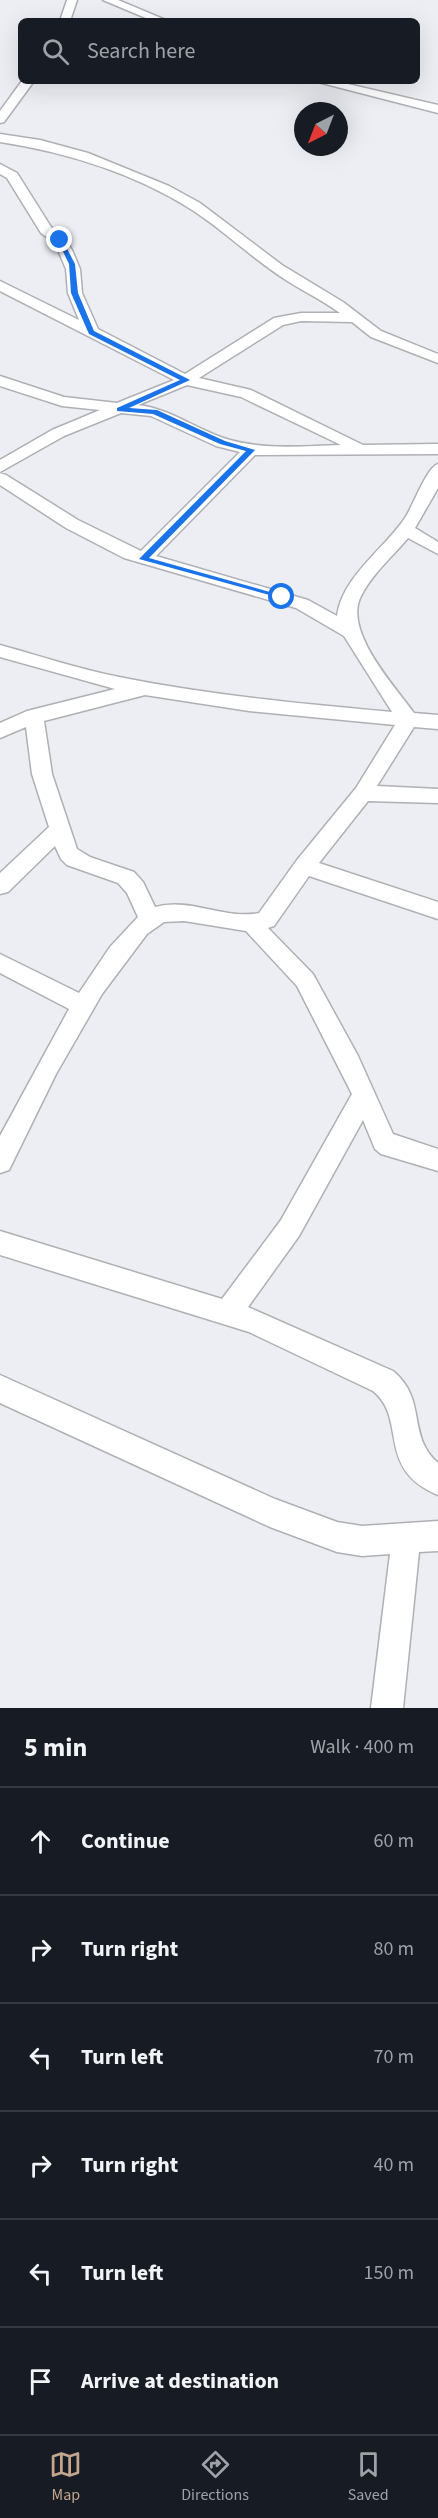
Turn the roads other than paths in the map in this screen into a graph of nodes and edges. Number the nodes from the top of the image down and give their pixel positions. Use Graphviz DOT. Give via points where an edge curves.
graph roads {
  1 [pos="72,0"];
  2 [pos="108,0"];
  3 [pos="66,18"];
  4 [pos="155,18"];
  5 [pos="26,84"];
  6 [pos="333,84"];
  7 [pos="438,109"];
  8 [pos="0,119"];
  9 [pos="0,138"];
  10 [pos="0,146"];
  11 [pos="3,170"];
  12 [pos="0,285"];
  13 [pos="354,318"];
  14 [pos="92,333"];
  15 [pos="438,359"];
  16 [pos="186,380"];
  17 [pos="0,381"];
  18 [pos="119,409"];
  19 [pos="364,449"];
  20 [pos="438,449"];
  21 [pos="251,450"];
  22 [pos="0,467"];
  23 [pos="438,469"];
  24 [pos="0,478"];
  25 [pos="406,530"];
  26 [pos="438,549"];
  27 [pos="143,559"];
  28 [pos="352,633"];
  29 [pos="0,651"];
  30 [pos="147,689"];
  31 [pos="34,716"];
  32 [pos="408,720"];
  33 [pos="438,722"];
  34 [pos="0,731"];
  35 [pos="363,793"];
  36 [pos="438,796"];
  37 [pos="59,830"];
  38 [pos="304,866"];
  39 [pos="0,886"];
  40 [pos="438,911"];
  41 [pos="150,919"];
  42 [pos="252,922"];
  43 [pos="0,963"];
  44 [pos="83,1006"];
  45 [pos="363,1096"];
  46 [pos="7,1127"];
  47 [pos="438,1160"];
  48 [pos="0,1162"];
  49 [pos="0,1243"];
  50 [pos="226,1313"];
  51 [pos="0,1389"];
  52 [pos="438,1481"];
  53 [pos="438,1536"];
  54 [pos="406,1539"];
  55 [pos="388,1708"];
  1 -- 3 [label="street"];
  2 -- 4 [label="street"];
  5 -- 8 [label="street"];
  6 -- 7 [label="street"];
  9 -- 13 [label="street" via="84,156 164,189 195,206 277,268"];
  10 -- 11 [label="street"];
  11 -- 14 [label="street" via="20,186 46,230 60,240 69,256 75,293"];
  12 -- 14 [label="street"];
  13 -- 15 [label="street" via="376,334"];
  13 -- 16 [label="street" via="301,317 279,321"];
  14 -- 16 [label="street"];
  16 -- 18 [label="street"];
  16 -- 19 [label="street" via="246,393"];
  17 -- 18 [label="street" via="62,401"];
  18 -- 21 [label="street" via="154,412 222,442"];
  18 -- 22 [label="street" via="58,433"];
  19 -- 20 [label="street"];
  19 -- 21 [label="street"];
  21 -- 27 [label="street"];
  23 -- 25 [label="street"];
  24 -- 27 [label="street" via="72,524"];
  25 -- 26 [label="street"];
  25 -- 28 [label="street" via="350,601 346,614"];
  27 -- 28 [label="street" via="302,604"];
  28 -- 32 [label="street"];
  29 -- 30 [label="street"];
  30 -- 31 [label="street" via="70,704"];
  30 -- 32 [label="street"];
  31 -- 34 [label="street"];
  31 -- 37 [label="street" via="42,774"];
  32 -- 33 [label="street"];
  32 -- 35 [label="street"];
  35 -- 36 [label="street"];
  35 -- 38 [label="street"];
  37 -- 39 [label="street"];
  37 -- 41 [label="street" via="71,857 110,870 132,883"];
  38 -- 40 [label="street"];
  38 -- 42 [label="street" via="266,920"];
  41 -- 42 [label="street" via="176,912"];
  41 -- 44 [label="street" via="132,934"];
  42 -- 45 [label="street" via="305,980 350,1063"];
  43 -- 44 [label="street"];
  44 -- 46 [label="street"];
  45 -- 47 [label="street" via="384,1141"];
  45 -- 50 [label="street" via="290,1228"];
  46 -- 48 [label="street"];
  49 -- 50 [label="street"];
  50 -- 52 [label="street" via="394,1388 400,1398 410,1453"];
  51 -- 54 [label="street" via="304,1525 362,1541"];
  53 -- 54 [label="street"];
  54 -- 55 [label="street"];
}
